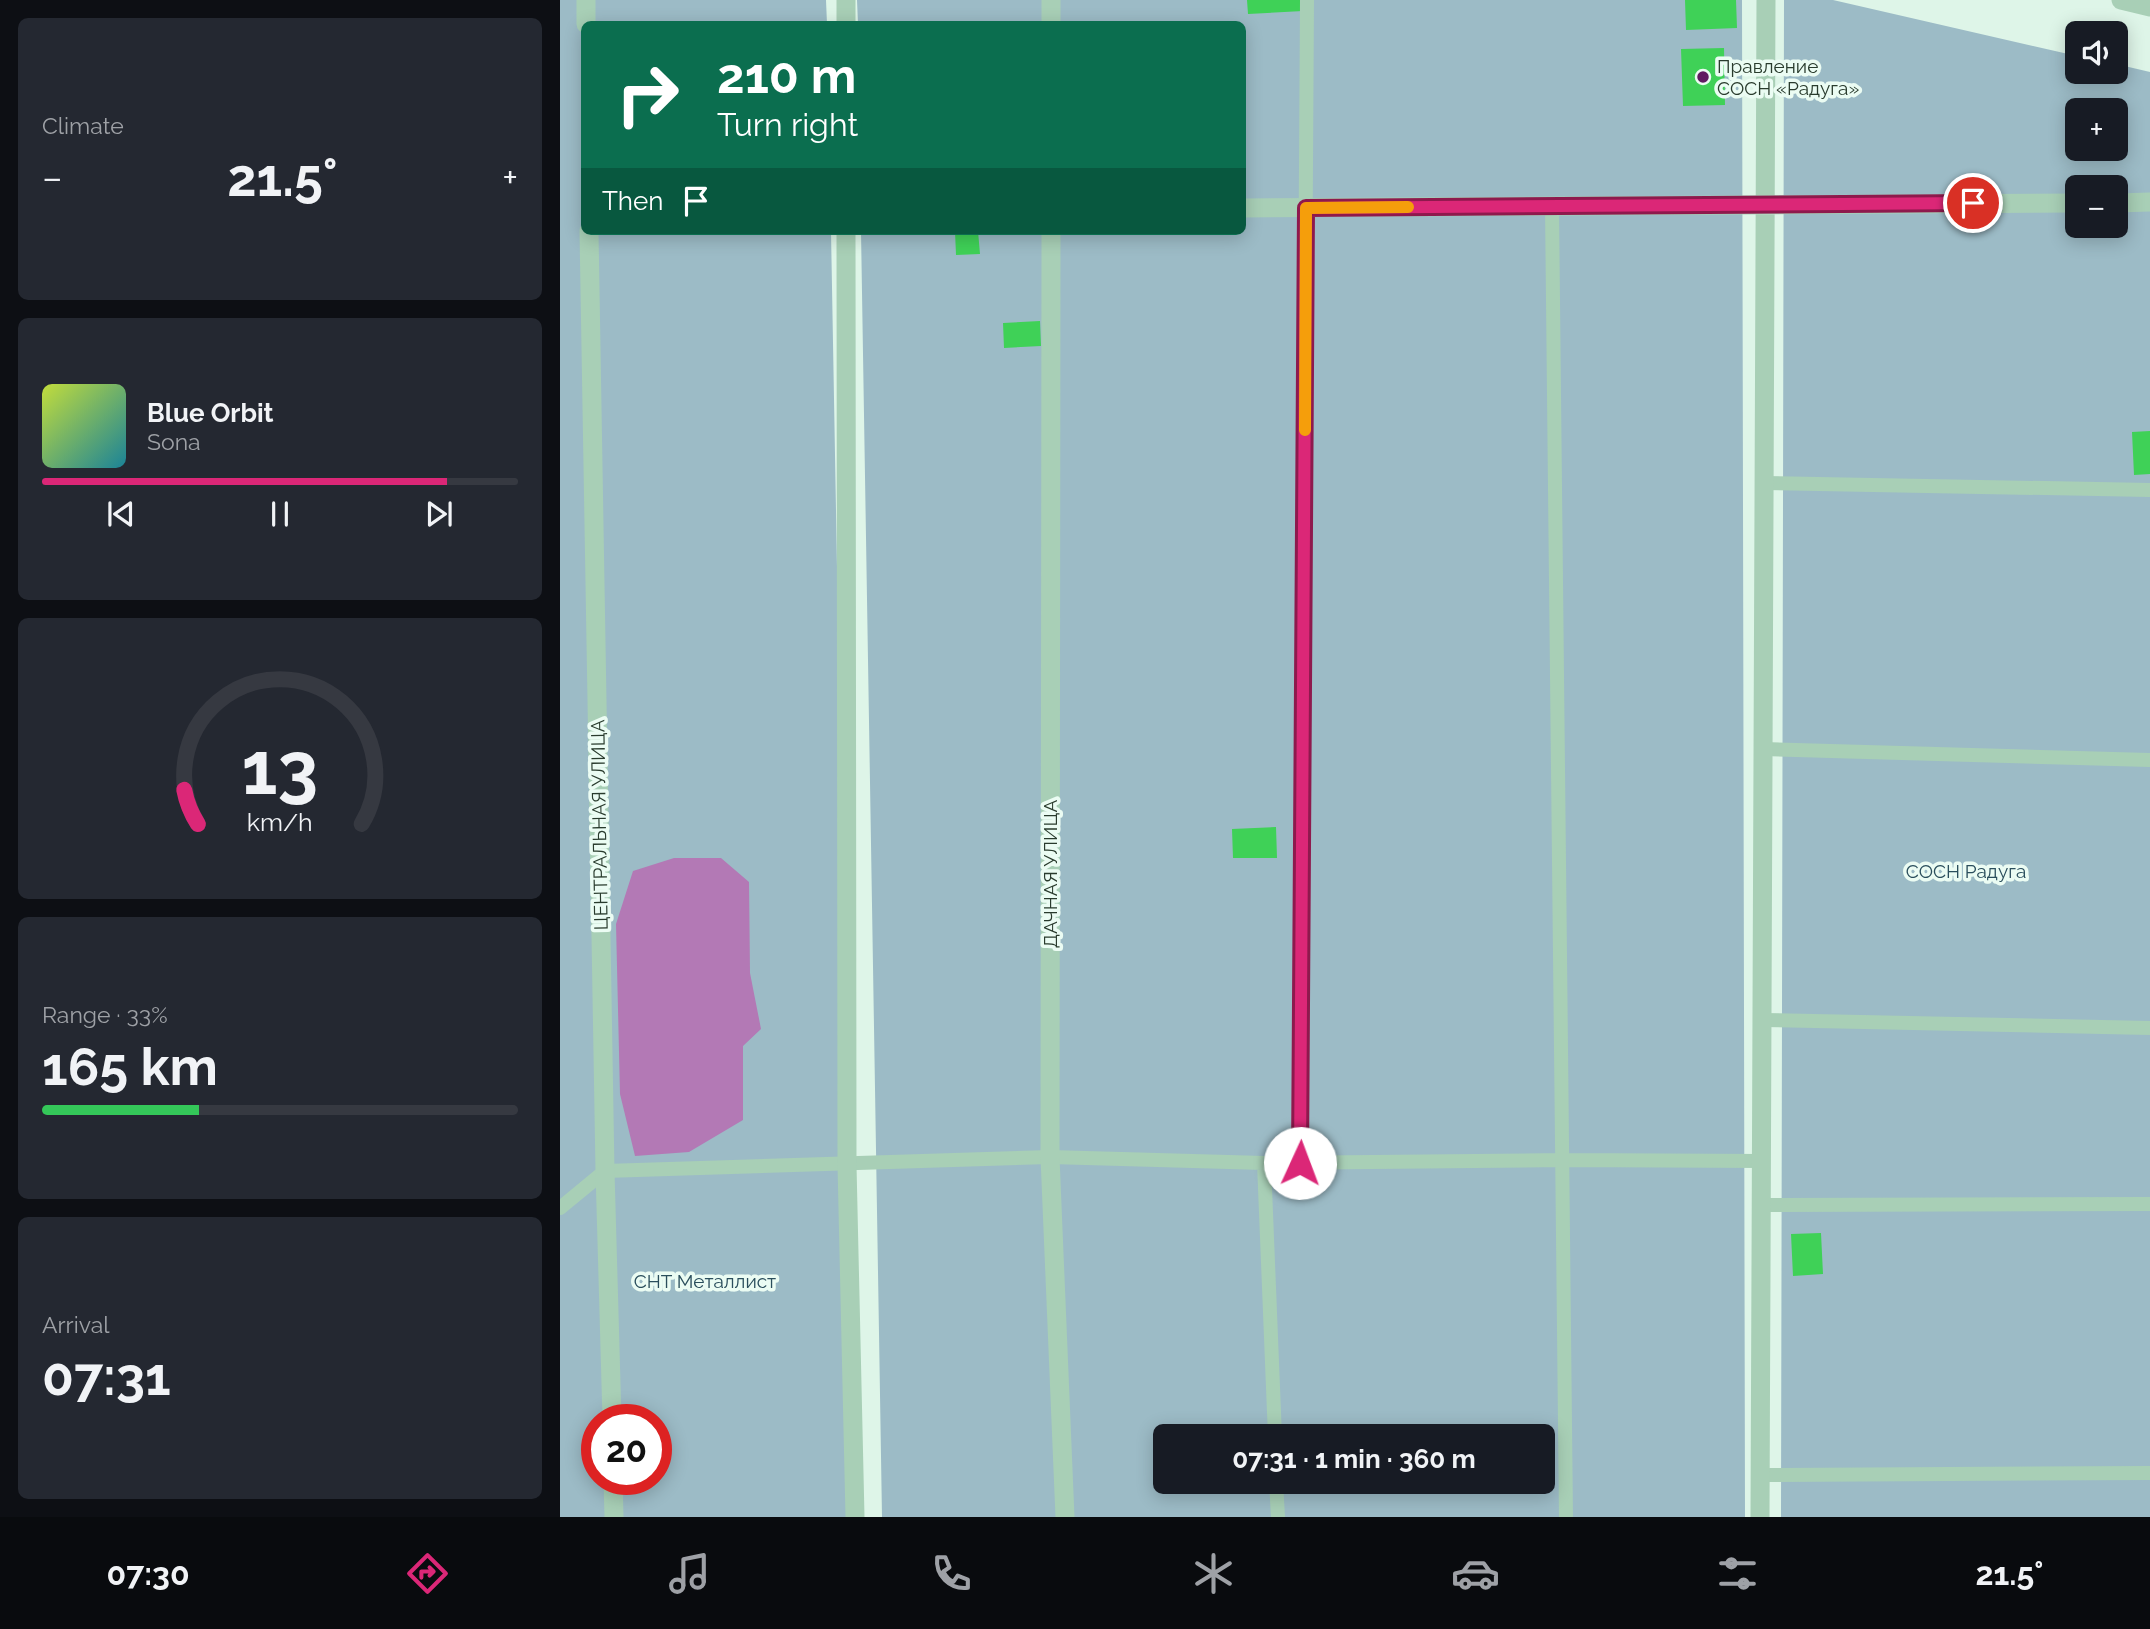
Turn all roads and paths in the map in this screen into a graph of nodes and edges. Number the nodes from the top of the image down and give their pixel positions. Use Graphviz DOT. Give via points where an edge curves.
graph roads {
  1 [pos="586,0"];
  2 [pos="846,0"];
  3 [pos="1051,0"];
  4 [pos="1307,0"];
  5 [pos="1766,0"];
  6 [pos="2121,0"];
  7 [pos="2145,4"];
  8 [pos="586,21"];
  9 [pos="846,21"];
  10 [pos="1051,21"];
  11 [pos="2150,202"];
  12 [pos="2065,203"];
  13 [pos="2128,203"];
  14 [pos="1765,204"];
  15 [pos="1552,207"];
  16 [pos="1246,208"];
  17 [pos="1306,208"];
  18 [pos="589,235"];
  19 [pos="846,235"];
  20 [pos="1051,235"];
  21 [pos="1764,483"];
  22 [pos="2150,490"];
  23 [pos="1763,749"];
  24 [pos="2150,760"];
  25 [pos="1762,1020"];
  26 [pos="2150,1028"];
  27 [pos="1050,1157"];
  28 [pos="1564,1160"];
  29 [pos="1761,1161"];
  30 [pos="1264,1163"];
  31 [pos="1300,1163"];
  32 [pos="847,1165"];
  33 [pos="605,1171"];
  34 [pos="2150,1203"];
  35 [pos="1761,1205"];
  36 [pos="560,1208"];
  37 [pos="612,1404"];
  38 [pos="1274,1424"];
  39 [pos="2150,1473"];
  40 [pos="1760,1475"];
  41 [pos="1277,1494"];
  42 [pos="613,1495"];
  43 [pos="614,1517"];
  44 [pos="855,1517"];
  45 [pos="1065,1517"];
  46 [pos="1278,1517"];
  47 [pos="1566,1517"];
  48 [pos="1760,1517"];
  1 -- 8 [label="street"];
  2 -- 9 [label="street"];
  3 -- 10 [label="street"];
  4 -- 17 [label="lane"];
  5 -- 14 [label="street"];
  6 -- 7 [label="street"];
  11 -- 13 [label="street"];
  12 -- 14 [label="street"];
  14 -- 15 [label="street"];
  14 -- 21 [label="street"];
  15 -- 17 [label="street"];
  15 -- 28 [label="lane"];
  16 -- 17 [label="street"];
  17 -- 31 [label="lane"];
  18 -- 33 [label="street, ЦЕНТРАЛЬНАЯ УЛИЦА"];
  19 -- 32 [label="street"];
  20 -- 27 [label="street, ДАЧНАЯ УЛИЦА"];
  21 -- 22 [label="lane"];
  21 -- 23 [label="street"];
  23 -- 24 [label="lane"];
  23 -- 25 [label="street"];
  25 -- 26 [label="lane"];
  25 -- 29 [label="street"];
  27 -- 30 [label="lane"];
  27 -- 32 [label="lane"];
  27 -- 45 [label="street, ДАЧНАЯ УЛИЦА"];
  28 -- 29 [label="lane"];
  28 -- 31 [label="lane"];
  28 -- 47 [label="lane"];
  29 -- 35 [label="street"];
  30 -- 31 [label="lane"];
  30 -- 38 [label="lane"];
  32 -- 33 [label="lane"];
  32 -- 44 [label="street"];
  33 -- 36 [label="lane"];
  33 -- 37 [label="street, ЦЕНТРАЛЬНАЯ УЛИЦА"];
  34 -- 35 [label="lane"];
  35 -- 40 [label="street"];
  39 -- 40 [label="lane"];
  40 -- 48 [label="street"];
  41 -- 46 [label="lane"];
  42 -- 43 [label="street"];
}
